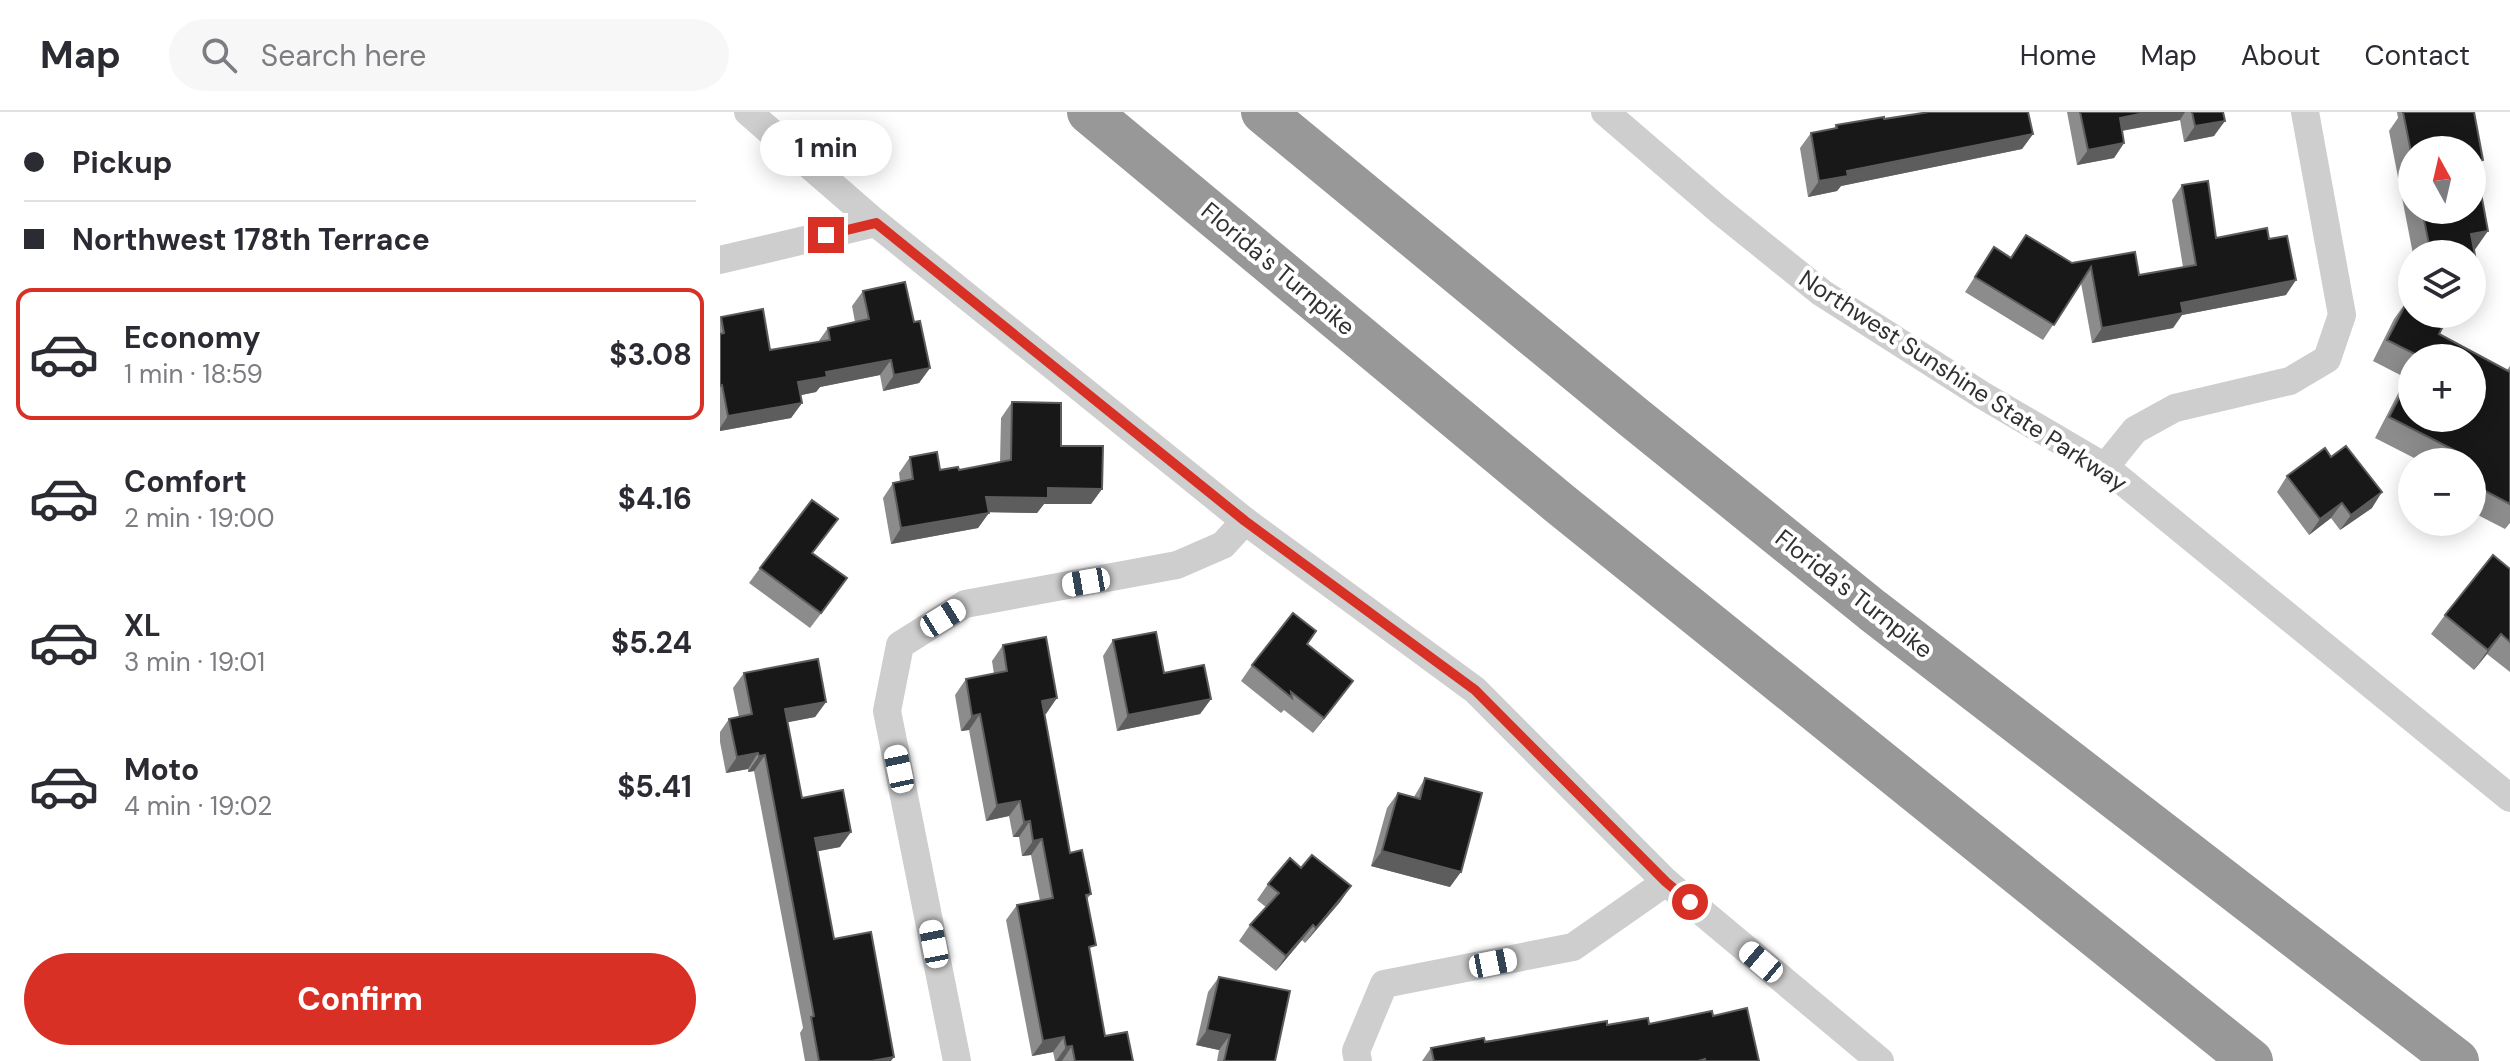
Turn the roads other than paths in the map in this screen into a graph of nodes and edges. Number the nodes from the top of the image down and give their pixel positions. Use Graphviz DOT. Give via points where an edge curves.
graph roads {
  1 [pos="748,112"];
  2 [pos="1089,112"];
  3 [pos="1263,112"];
  4 [pos="1648,112"];
  5 [pos="2305,112"];
  6 [pos="1613,118"];
  7 [pos="876,223"];
  8 [pos="720,260"];
  9 [pos="2105,467"];
  10 [pos="1245,521"];
  11 [pos="2510,798"];
  12 [pos="1666,882"];
  13 [pos="957,1061"];
  14 [pos="1358,1061"];
  15 [pos="1880,1061"];
  16 [pos="2251,1061"];
  17 [pos="2457,1061"];
  1 -- 7 [label="street"];
  2 -- 16 [label="highway, Florida's Turnpike" via="1559,503"];
  3 -- 17 [label="highway, Florida's Turnpike" via="1872,610"];
  4 -- 6 [label="street"];
  5 -- 9 [label="street" via="2342,315 2327,359 2290,381 2175,408 2135,430"];
  6 -- 9 [label="street, Northwest Sunshine State Parkway" via="1822,293"];
  7 -- 8 [label="street"];
  7 -- 10 [label="street"];
  9 -- 11 [label="street, Northwest Sunshine State Parkway"];
  10 -- 12 [label="street" via="1475,690"];
  10 -- 13 [label="street" via="1223,545 1177,565 965,604 900,645 887,711"];
  12 -- 14 [label="street" via="1573,947 1384,984 1356,1051"];
  12 -- 15 [label="street"];
}
